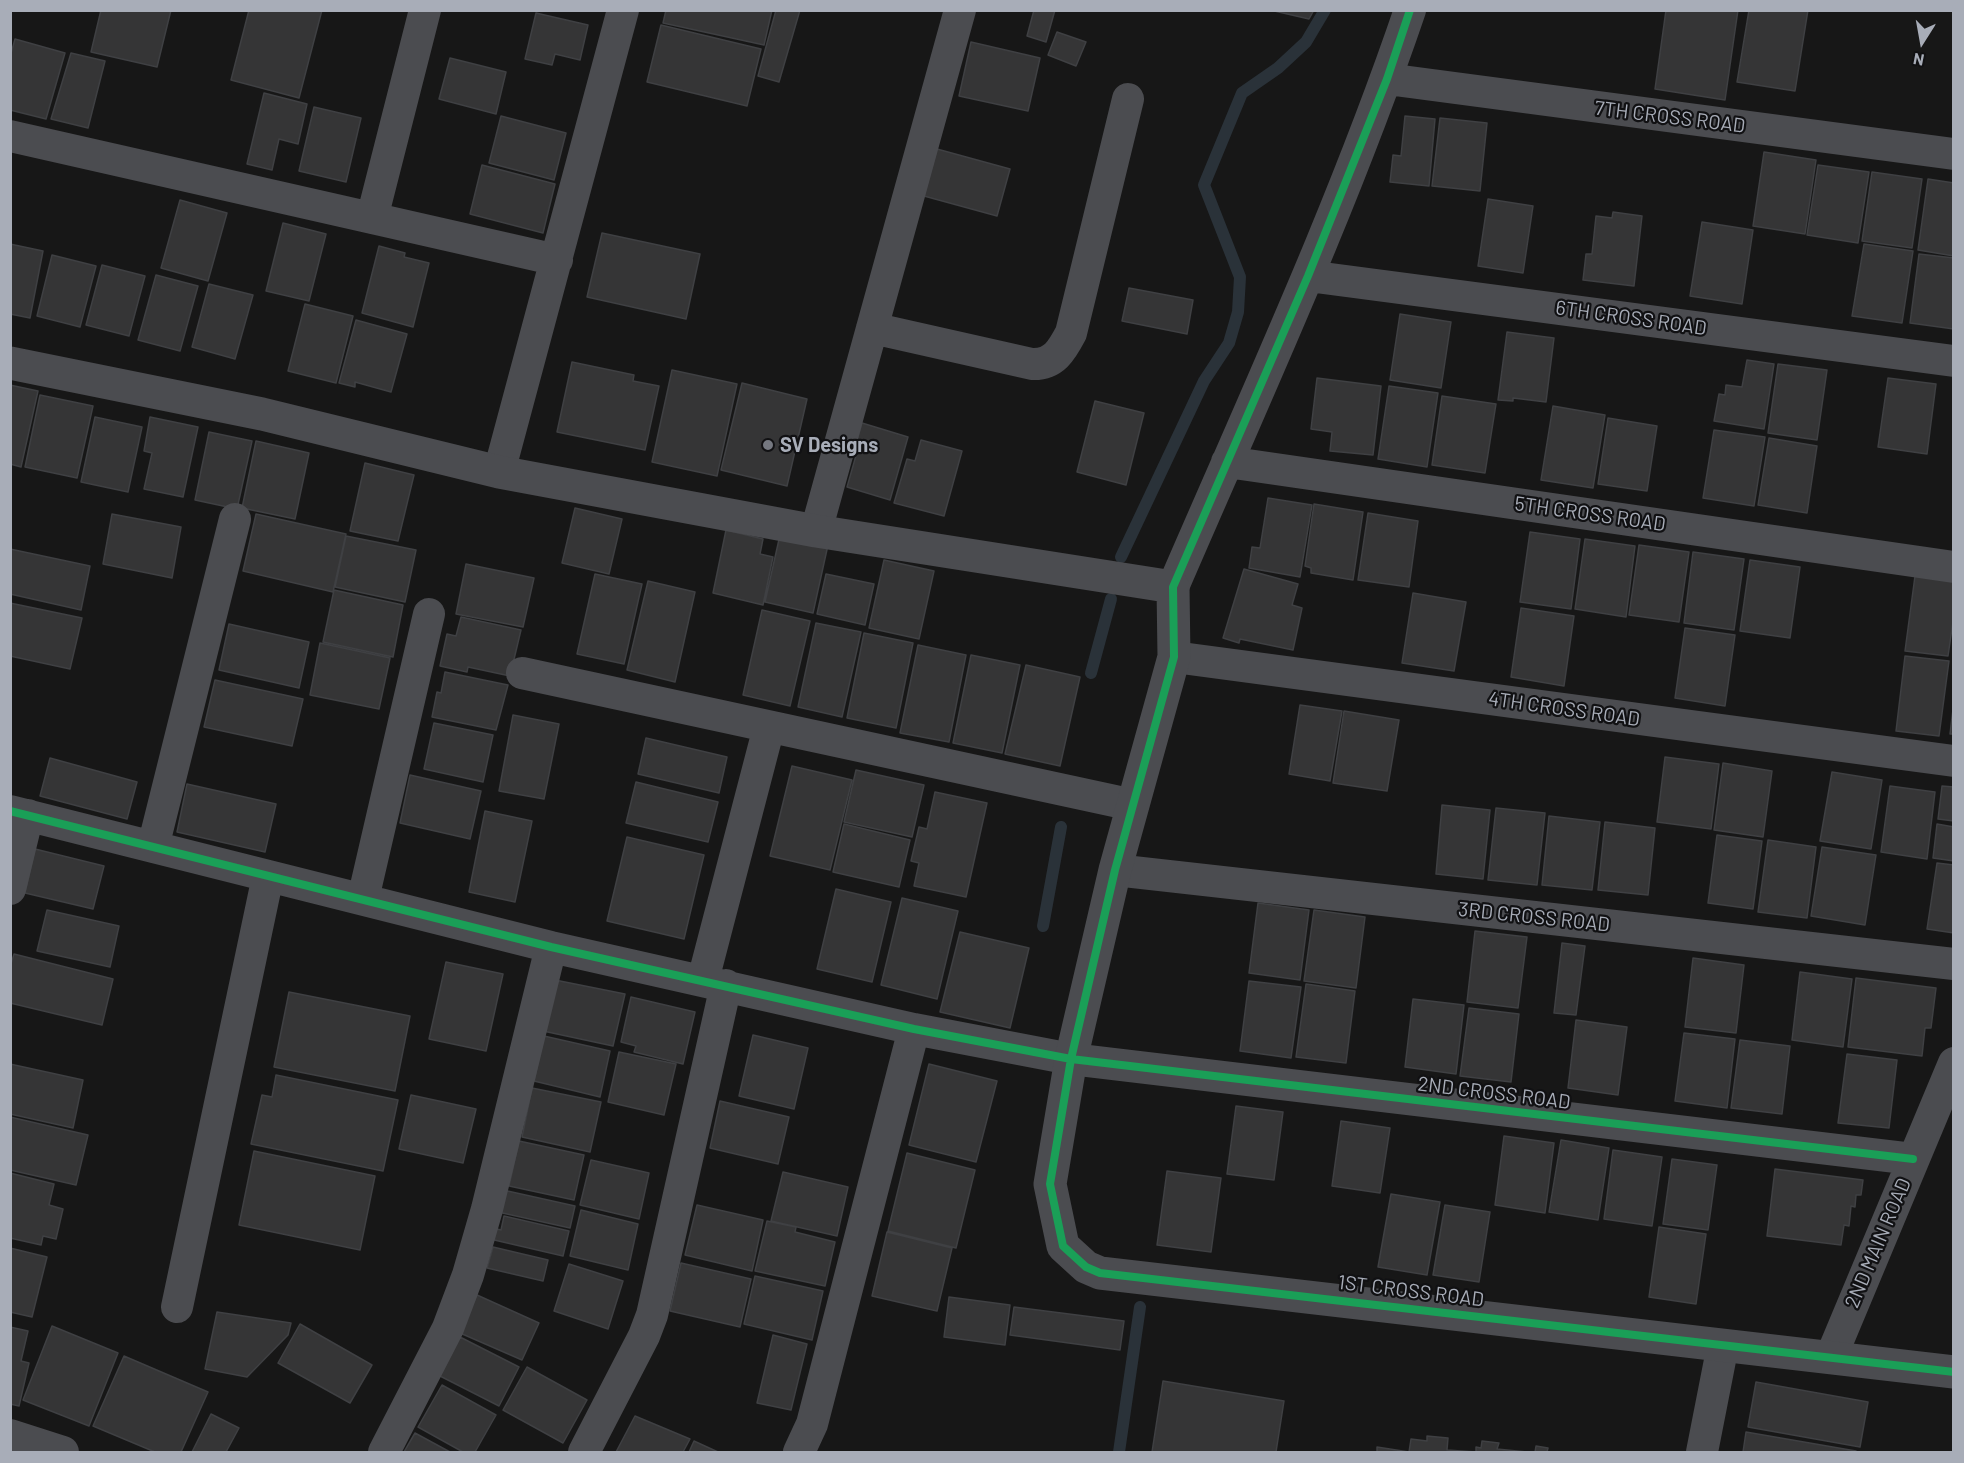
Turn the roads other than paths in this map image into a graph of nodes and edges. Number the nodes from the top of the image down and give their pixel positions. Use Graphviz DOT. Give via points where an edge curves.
graph roads {
  1 [pos="425,10"];
  2 [pos="622,10"];
  3 [pos="960,10"];
  4 [pos="1410,10"];
  5 [pos="1386,79"];
  6 [pos="1128,99"];
  7 [pos="10,136"];
  8 [pos="1953,154"];
  9 [pos="372,218"];
  10 [pos="557,260"];
  11 [pos="1308,276"];
  12 [pos="872,328"];
  13 [pos="1953,361"];
  14 [pos="10,363"];
  15 [pos="1227,462"];
  16 [pos="499,472"];
  17 [pos="235,519"];
  18 [pos="816,531"];
  19 [pos="1953,567"];
  20 [pos="1173,588"];
  21 [pos="429,614"];
  22 [pos="1174,657"];
  23 [pos="522,673"];
  24 [pos="769,727"];
  25 [pos="1953,761"];
  26 [pos="1133,805"];
  27 [pos="19,813"];
  28 [pos="153,847"];
  29 [pos="1115,870"];
  30 [pos="268,876"];
  31 [pos="10,890"];
  32 [pos="363,899"];
  33 [pos="550,947"];
  34 [pos="1953,964"];
  35 [pos="714,983"];
  36 [pos="914,1029"];
  37 [pos="1071,1059"];
  38 [pos="1953,1063"];
  39 [pos="1941,1123"];
  40 [pos="1913,1159"];
  41 [pos="177,1306"];
  42 [pos="1723,1345"];
  43 [pos="1831,1357"];
  44 [pos="1953,1372"];
  45 [pos="10,1435"];
  46 [pos="63,1452"];
  47 [pos="384,1452"];
  48 [pos="584,1452"];
  49 [pos="799,1452"];
  50 [pos="1702,1452"];
  1 -- 9 [label="street"];
  2 -- 10 [label="street"];
  3 -- 12 [label="street"];
  4 -- 5 [label="street"];
  5 -- 8 [label="street, 7TH CROSS ROAD"];
  5 -- 11 [label="street"];
  6 -- 12 [label="street" via="1071,333 1051,361 1032,364"];
  7 -- 9 [label="street"];
  9 -- 10 [label="street"];
  10 -- 16 [label="street"];
  11 -- 13 [label="street, 6TH CROSS ROAD"];
  11 -- 15 [label="street"];
  12 -- 18 [label="street"];
  14 -- 16 [label="street" via="262,414"];
  15 -- 19 [label="street, 5TH CROSS ROAD"];
  15 -- 20 [label="street"];
  16 -- 18 [label="street"];
  17 -- 28 [label="street"];
  18 -- 20 [label="street"];
  20 -- 22 [label="street, 1ST CROSS ROAD"];
  21 -- 32 [label="street"];
  22 -- 25 [label="street, 4TH CROSS ROAD"];
  22 -- 26 [label="street, 1ST CROSS ROAD"];
  23 -- 24 [label="street"];
  24 -- 26 [label="street"];
  24 -- 35 [label="street"];
  26 -- 29 [label="street, 1ST CROSS ROAD"];
  27 -- 28 [label="street, 2ND CROSS ROAD"];
  27 -- 31 [label="street"];
  28 -- 30 [label="street, 2ND CROSS ROAD"];
  29 -- 34 [label="street, 3RD CROSS ROAD"];
  29 -- 37 [label="street, 1ST CROSS ROAD"];
  30 -- 32 [label="street, 2ND CROSS ROAD"];
  30 -- 41 [label="street"];
  32 -- 33 [label="street, 2ND CROSS ROAD"];
  33 -- 35 [label="street, 2ND CROSS ROAD"];
  33 -- 47 [label="street" via="468,1275 448,1328"];
  35 -- 36 [label="street, 2ND CROSS ROAD"];
  35 -- 48 [label="street" via="652,1315"];
  36 -- 37 [label="street, 2ND CROSS ROAD"];
  36 -- 49 [label="street" via="812,1424"];
  37 -- 40 [label="street, 2ND CROSS ROAD"];
  37 -- 42 [label="street, 1ST CROSS ROAD" via="1050,1184 1063,1246 1093,1270"];
  38 -- 39 [label="street, 2ND MAIN ROAD"];
  39 -- 40 [label="street, 2ND MAIN ROAD"];
  40 -- 43 [label="street, 2ND MAIN ROAD"];
  42 -- 43 [label="street, 1ST CROSS ROAD"];
  42 -- 50 [label="street"];
  43 -- 44 [label="street, 1ST CROSS ROAD"];
  45 -- 46 [label="street"];
}
